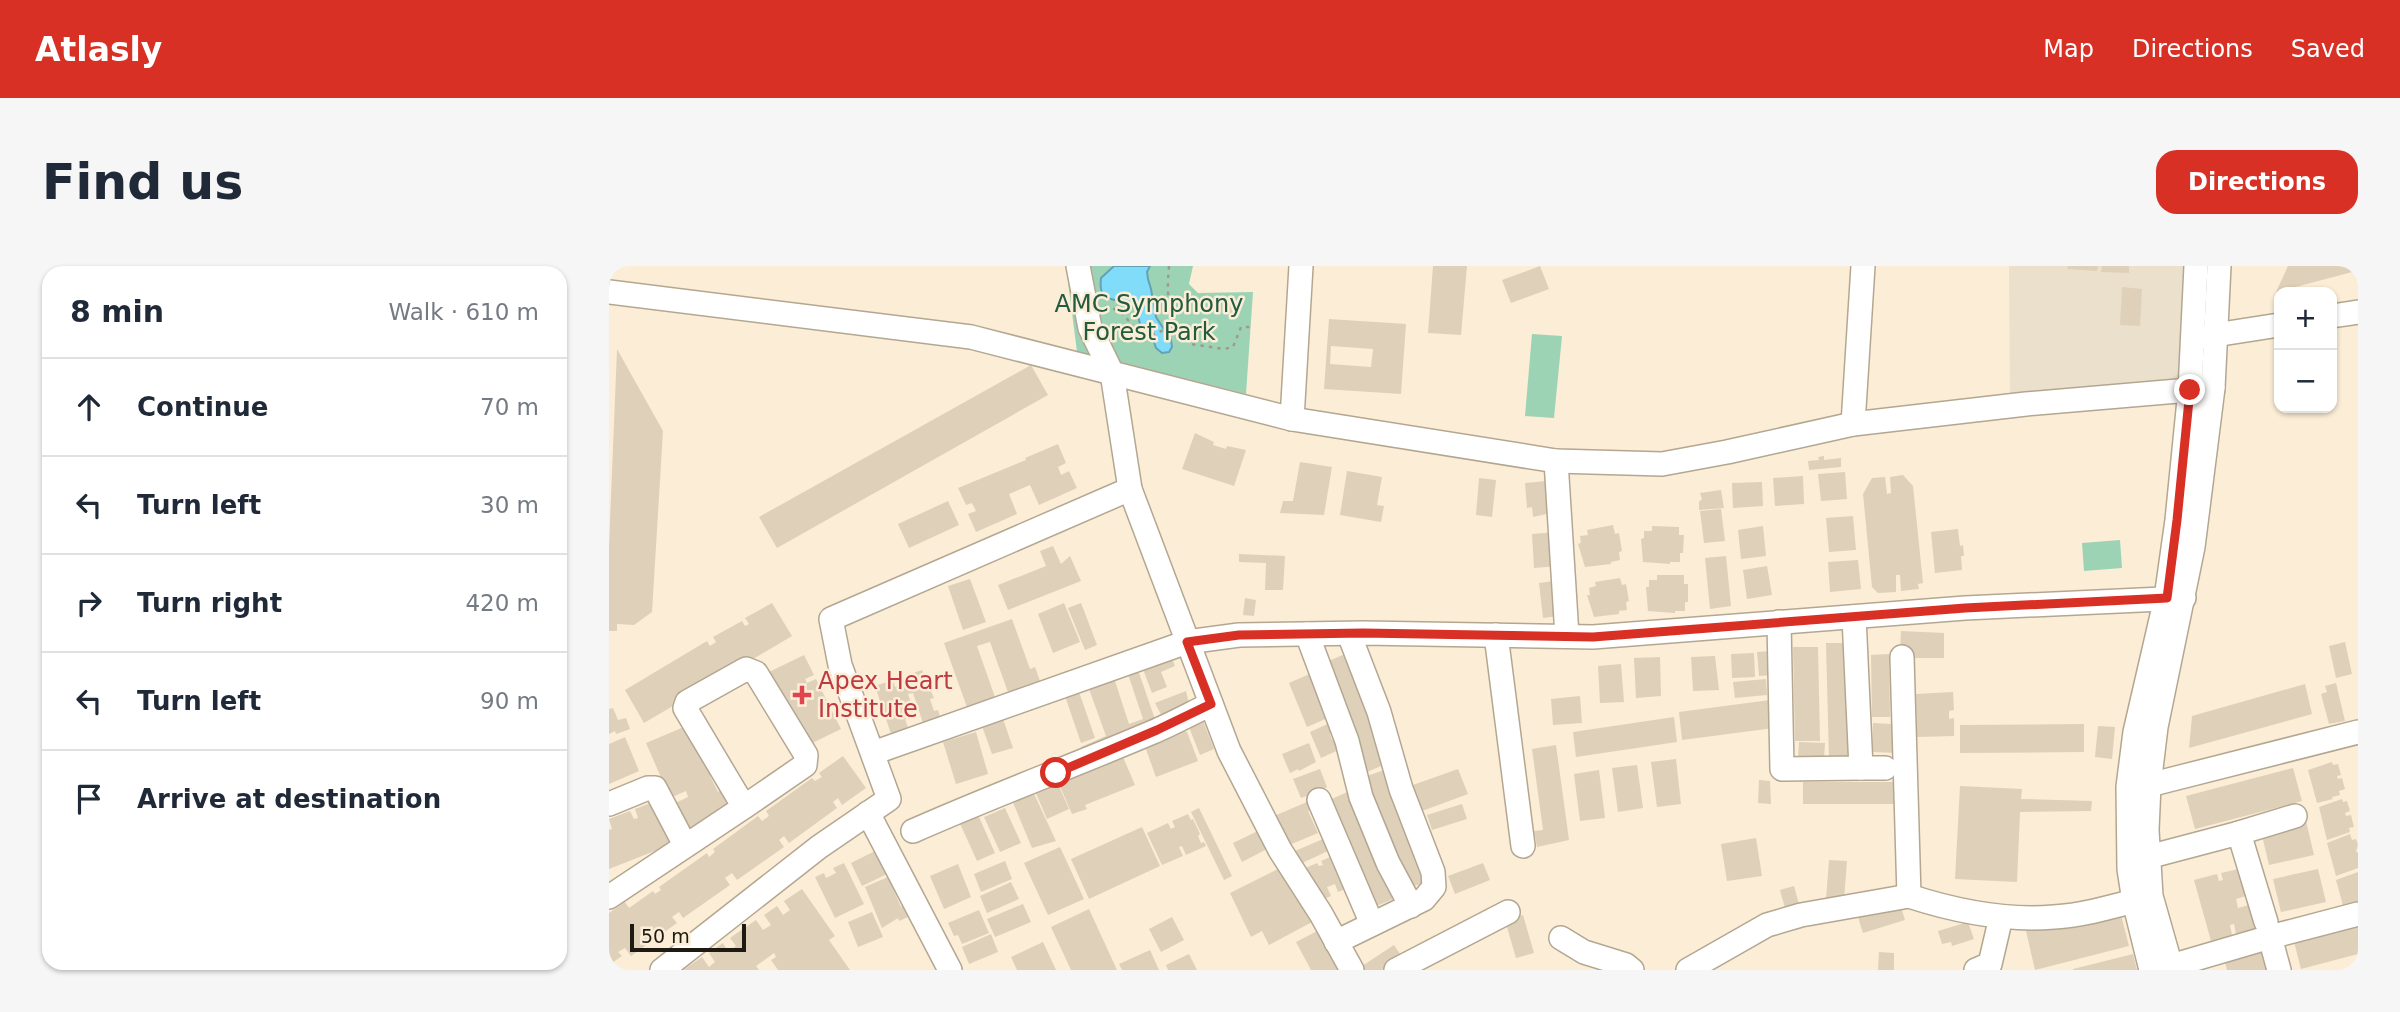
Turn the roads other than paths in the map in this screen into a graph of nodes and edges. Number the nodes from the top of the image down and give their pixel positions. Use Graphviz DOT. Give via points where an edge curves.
graph roads {
  1 [pos="1078,266"];
  2 [pos="1301,266"];
  3 [pos="1863,266"];
  4 [pos="2196,266"];
  5 [pos="2219,266"];
  6 [pos="609,292"];
  7 [pos="2358,312"];
  8 [pos="2337,315"];
  9 [pos="2274,326"];
  10 [pos="2203,337"];
  11 [pos="1112,373"];
  12 [pos="2202,389"];
  13 [pos="1292,419"];
  14 [pos="1853,424"];
  15 [pos="1556,461"];
  16 [pos="1130,489"];
  17 [pos="2175,598"];
  18 [pos="1854,617"];
  19 [pos="1779,622"];
  20 [pos="1307,634"];
  21 [pos="1349,634"];
  22 [pos="1496,635"];
  23 [pos="1567,636"];
  24 [pos="1187,642"];
  25 [pos="1902,657"];
  26 [pos="1211,704"];
  27 [pos="2358,732"];
  28 [pos="873,753"];
  29 [pos="1861,768"];
  30 [pos="1885,768"];
  31 [pos="2139,786"];
  32 [pos="1319,800"];
  33 [pos="609,804"];
  34 [pos="744,807"];
  35 [pos="868,813"];
  36 [pos="2295,816"];
  37 [pos="913,831"];
  38 [pos="2239,833"];
  39 [pos="685,845"];
  40 [pos="1523,846"];
  41 [pos="2148,857"];
  42 [pos="1909,896"];
  43 [pos="609,897"];
  44 [pos="2143,898"];
  45 [pos="1411,906"];
  46 [pos="1507,912"];
  47 [pos="2358,914"];
  48 [pos="2001,917"];
  49 [pos="1372,924"];
  50 [pos="2268,930"];
  51 [pos="1561,938"];
  52 [pos="1336,942"];
  53 [pos="2165,969"];
  54 [pos="662,970"];
  55 [pos="950,970"];
  56 [pos="1352,970"];
  57 [pos="1396,970"];
  58 [pos="1632,970"];
  59 [pos="1688,970"];
  60 [pos="1976,970"];
  61 [pos="2279,970"];
  1 -- 11 [label="street" via="1090,328"];
  2 -- 13 [label="street"];
  3 -- 14 [label="street"];
  4 -- 10 [label="street"];
  5 -- 10 [label="street"];
  6 -- 11 [label="street" via="971,337"];
  7 -- 8 [label="street"];
  9 -- 10 [label="street"];
  10 -- 12 [label="street"];
  11 -- 13 [label="street"];
  11 -- 16 [label="street"];
  12 -- 14 [label="street"];
  12 -- 17 [label="street"];
  13 -- 15 [label="street"];
  14 -- 15 [label="street" via="1662,464"];
  15 -- 23 [label="street"];
  16 -- 24 [label="street"];
  16 -- 28 [label="street" via="831,619 840,665"];
  17 -- 18 [label="street"];
  17 -- 31 [label="street" via="2156,727"];
  18 -- 19 [label="street"];
  18 -- 29 [label="street"];
  19 -- 23 [label="street"];
  19 -- 29 [label="street" via="1782,769"];
  20 -- 21 [label="street"];
  20 -- 24 [label="street" via="1239,635"];
  20 -- 45 [label="street" via="1347,741 1361,797"];
  21 -- 22 [label="street"];
  21 -- 45 [label="street" via="1433,872 1434,887 1425,899"];
  22 -- 23 [label="street"];
  22 -- 40 [label="street"];
  24 -- 26 [label="street"];
  24 -- 28 [label="street"];
  25 -- 42 [label="street"];
  26 -- 37 [label="street"];
  26 -- 52 [label="street" via="1280,850"];
  27 -- 31 [label="street"];
  28 -- 35 [label="street" via="889,799"];
  29 -- 30 [label="street"];
  31 -- 41 [label="street"];
  31 -- 44 [label="street" via="2129,869"];
  32 -- 49 [label="street"];
  33 -- 39 [label="street" via="655,788"];
  34 -- 34 [label="street" via="807,760 755,673 746,669 687,702 685,708"];
  34 -- 39 [label="street"];
  35 -- 54 [label="street"];
  35 -- 55 [label="street"];
  36 -- 38 [label="street"];
  38 -- 41 [label="street"];
  38 -- 50 [label="street"];
  39 -- 43 [label="street"];
  41 -- 44 [label="street"];
  42 -- 48 [label="street"];
  42 -- 59 [label="street" via="1767,925"];
  44 -- 48 [label="street" via="2053,918"];
  44 -- 53 [label="street"];
  45 -- 49 [label="street"];
  46 -- 57 [label="street"];
  47 -- 50 [label="street"];
  48 -- 60 [label="street" via="1990,964"];
  49 -- 52 [label="street"];
  50 -- 53 [label="street"];
  50 -- 61 [label="street"];
  51 -- 58 [label="street"];
  52 -- 56 [label="street"];
}
